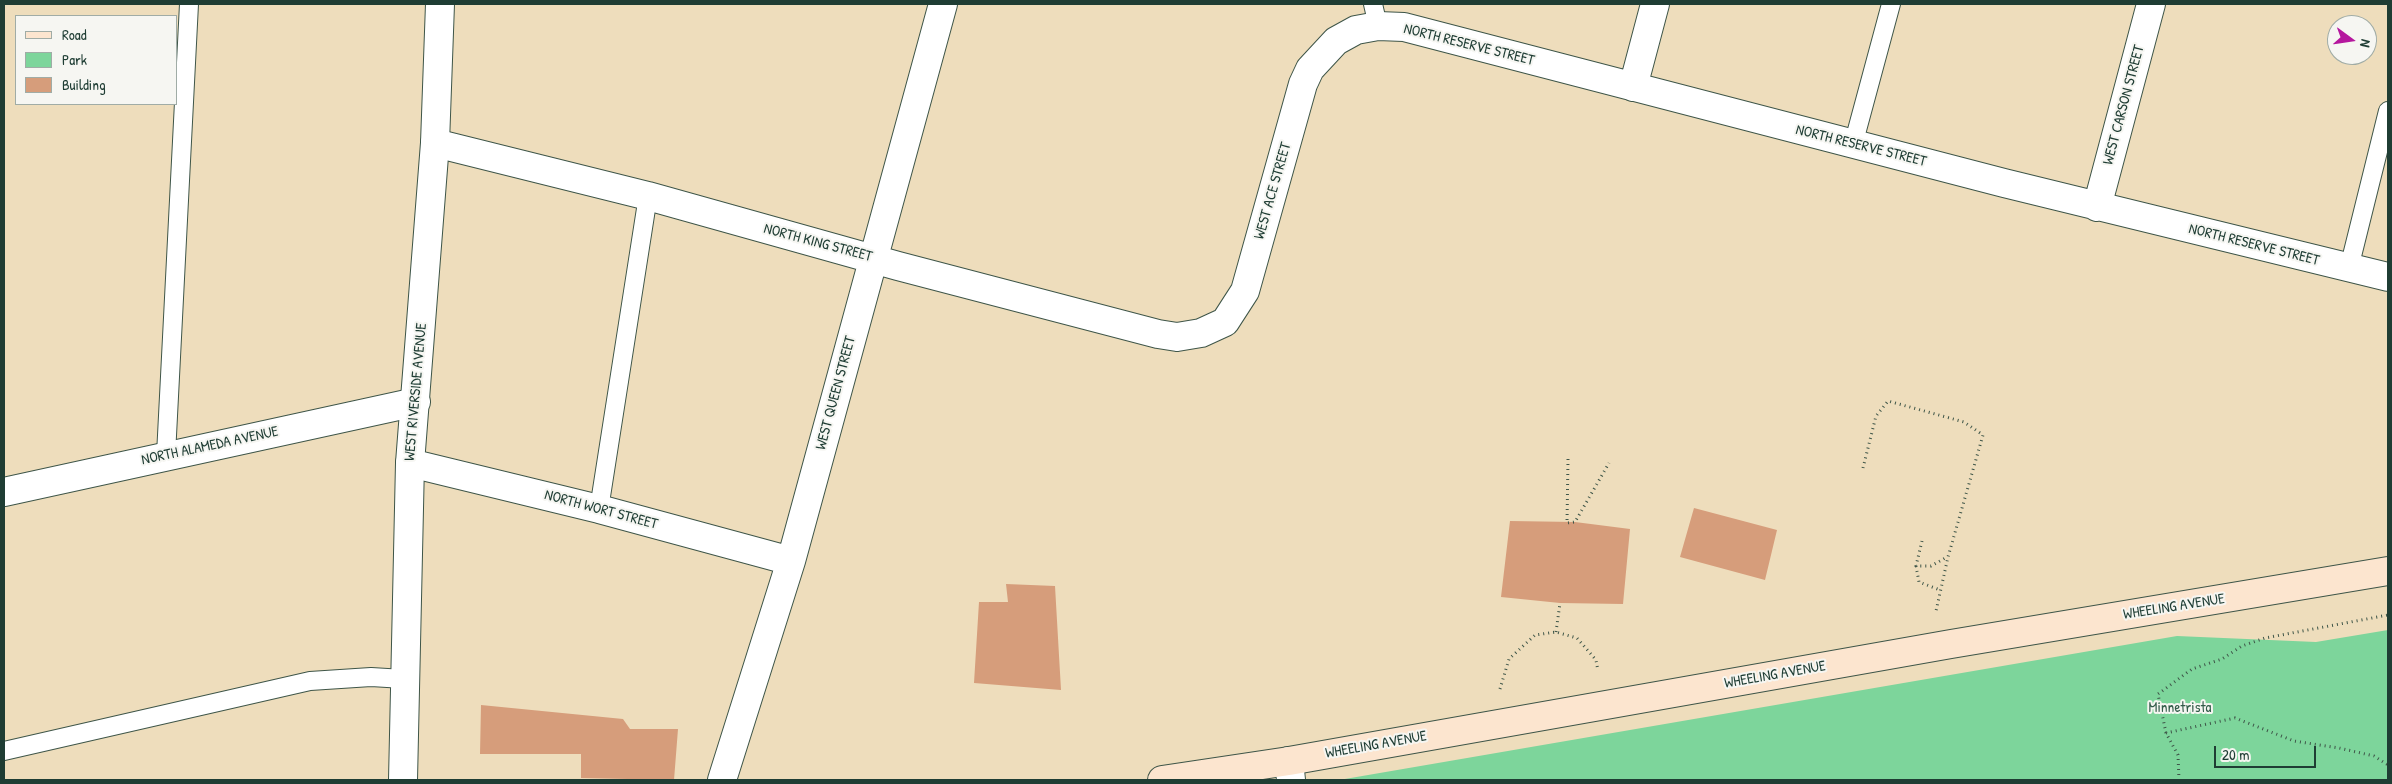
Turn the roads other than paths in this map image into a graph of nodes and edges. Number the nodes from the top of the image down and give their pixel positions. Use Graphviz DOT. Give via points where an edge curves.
graph roads {
  1 [pos="189,4"];
  2 [pos="440,4"];
  3 [pos="943,4"];
  4 [pos="1655,4"];
  5 [pos="1891,4"];
  6 [pos="2151,4"];
  7 [pos="1376,15"];
  8 [pos="1336,41"];
  9 [pos="1633,87"];
  10 [pos="2388,111"];
  11 [pos="435,143"];
  12 [pos="1853,144"];
  13 [pos="648,196"];
  14 [pos="2097,207"];
  15 [pos="873,258"];
  16 [pos="2349,268"];
  17 [pos="2388,277"];
  18 [pos="1202,333"];
  19 [pos="416,402"];
  20 [pos="166,455"];
  21 [pos="410,464"];
  22 [pos="4,492"];
  23 [pos="599,509"];
  24 [pos="791,561"];
  25 [pos="2388,571"];
  26 [pos="404,679"];
  27 [pos="4,751"];
  28 [pos="1290,771"];
  29 [pos="403,780"];
  30 [pos="722,780"];
  31 [pos="1162,780"];
  1 -- 20 [label="lane"];
  2 -- 11 [label="street, WEST RIVERSIDE AVENUE"];
  3 -- 15 [label="street, WEST QUEEN STREET"];
  4 -- 9 [label="street"];
  5 -- 12 [label="lane"];
  6 -- 14 [label="street, WEST CARSON STREET"];
  7 -- 8 [label="street, NORTH RESERVE STREET"];
  7 -- 9 [label="street, NORTH RESERVE STREET" via="1404,26"];
  8 -- 18 [label="street, WEST ACE STREET" via="1319,57 1303,84 1245,291 1225,322"];
  9 -- 12 [label="street, NORTH RESERVE STREET"];
  10 -- 16 [label="lane"];
  11 -- 13 [label="street, NORTH KING STREET"];
  11 -- 19 [label="street, WEST RIVERSIDE AVENUE"];
  12 -- 14 [label="street, NORTH RESERVE STREET"];
  13 -- 15 [label="street, NORTH KING STREET"];
  13 -- 23 [label="lane"];
  14 -- 16 [label="street, NORTH RESERVE STREET"];
  15 -- 18 [label="street, NORTH KING STREET" via="1158,334 1177,337"];
  15 -- 24 [label="street, WEST QUEEN STREET"];
  16 -- 17 [label="street, NORTH RESERVE STREET"];
  19 -- 20 [label="street, NORTH ALAMEDA AVENUE"];
  19 -- 21 [label="street, WEST RIVERSIDE AVENUE"];
  20 -- 22 [label="street, NORTH ALAMEDA AVENUE"];
  21 -- 23 [label="street, NORTH WORT STREET"];
  21 -- 26 [label="street, WEST RIVERSIDE AVENUE"];
  23 -- 24 [label="street, NORTH WORT STREET"];
  24 -- 30 [label="street, WEST QUEEN STREET"];
  25 -- 28 [label="main road, WHEELING AVENUE" via="1942,645"];
  26 -- 27 [label="lane" via="372,677 310,681"];
  26 -- 29 [label="street, WEST RIVERSIDE AVENUE"];
  28 -- 31 [label="main road, WHEELING AVENUE"];
}
